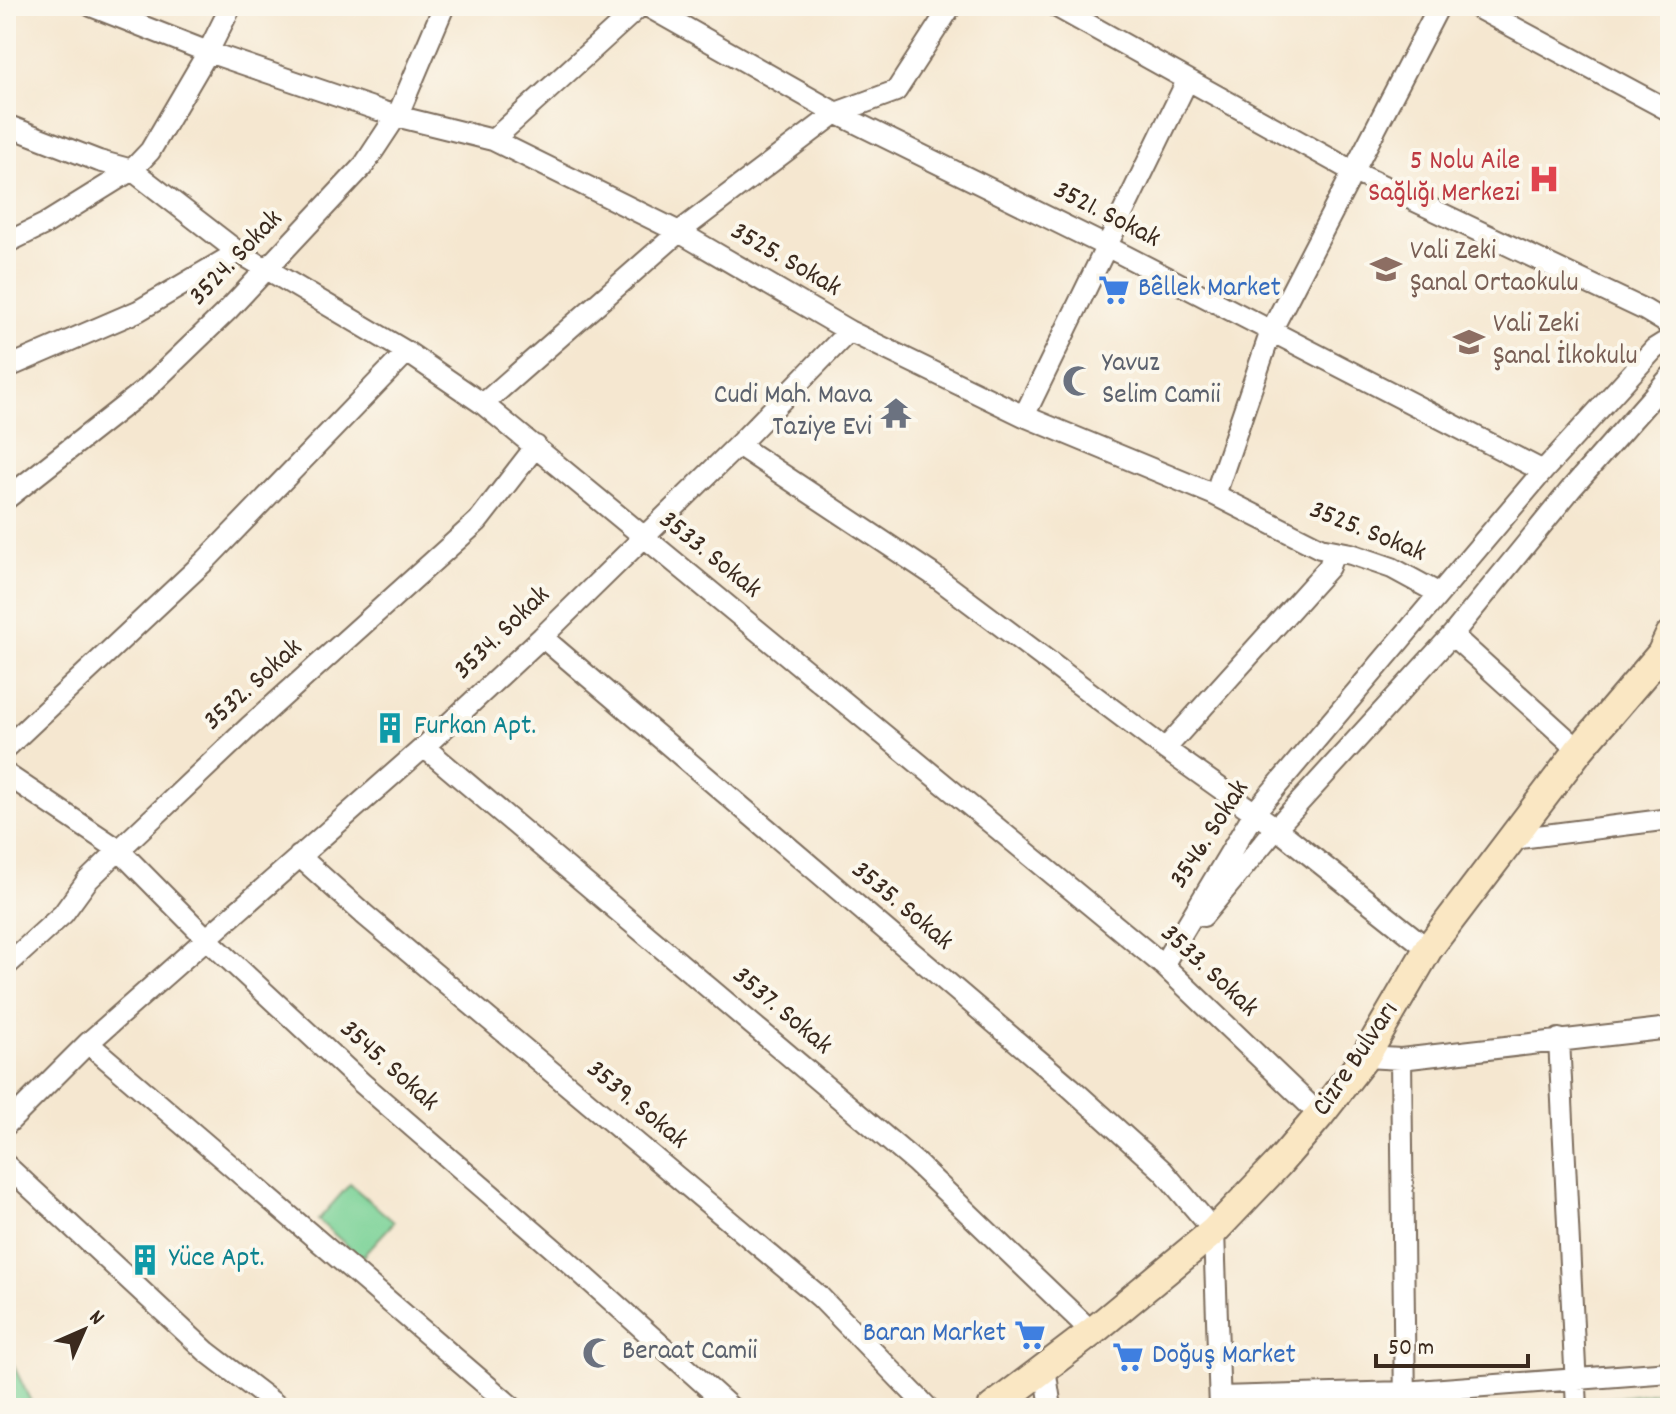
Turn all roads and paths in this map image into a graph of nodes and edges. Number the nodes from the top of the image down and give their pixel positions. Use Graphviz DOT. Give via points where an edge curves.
graph roads {
  1 [pos="91,6"];
  2 [pos="231,6"];
  3 [pos="444,6"];
  4 [pos="640,6"];
  5 [pos="647,6"];
  6 [pos="951,6"];
  7 [pos="1055,6"];
  8 [pos="1439,6"];
  9 [pos="1474,6"];
  10 [pos="1080,11"];
  11 [pos="208,52"];
  12 [pos="1187,81"];
  13 [pos="1670,111"];
  14 [pos="836,113"];
  15 [pos="396,116"];
  16 [pos="6,125"];
  17 [pos="493,140"];
  18 [pos="132,170"];
  19 [pos="1354,172"];
  20 [pos="679,232"];
  21 [pos="6,243"];
  22 [pos="1108,247"];
  23 [pos="238,252"];
  24 [pos="267,269"];
  25 [pos="1645,310"];
  26 [pos="1670,312"];
  27 [pos="1670,325"];
  28 [pos="849,331"];
  29 [pos="1271,331"];
  30 [pos="1670,339"];
  31 [pos="407,352"];
  32 [pos="6,368"];
  33 [pos="1670,377"];
  34 [pos="483,404"];
  35 [pos="1024,416"];
  36 [pos="738,445"];
  37 [pos="536,446"];
  38 [pos="1543,471"];
  39 [pos="1215,495"];
  40 [pos="6,499"];
  41 [pos="642,537"];
  42 [pos="1334,551"];
  43 [pos="1438,593"];
  44 [pos="1452,635"];
  45 [pos="542,637"];
  46 [pos="1667,647"];
  47 [pos="424,747"];
  48 [pos="6,748"];
  49 [pos="1165,749"];
  50 [pos="1579,750"];
  51 [pos="6,774"];
  52 [pos="1254,813"];
  53 [pos="1670,819"];
  54 [pos="1276,828"];
  55 [pos="1513,839"];
  56 [pos="119,850"];
  57 [pos="299,856"];
  58 [pos="207,939"];
  59 [pos="1428,949"];
  60 [pos="1163,965"];
  61 [pos="6,966"];
  62 [pos="1670,1028"];
  63 [pos="1559,1039"];
  64 [pos="88,1043"];
  65 [pos="1365,1057"];
  66 [pos="1401,1059"];
  67 [pos="1320,1115"];
  68 [pos="6,1125"];
  69 [pos="6,1165"];
  70 [pos="1214,1231"];
  71 [pos="1092,1332"];
  72 [pos="1045,1368"];
  73 [pos="1670,1372"];
  74 [pos="1576,1378"];
  75 [pos="1404,1400"];
  76 [pos="1220,1402"];
  77 [pos="280,1408"];
  78 [pos="513,1408"];
  79 [pos="731,1408"];
  80 [pos="928,1408"];
  81 [pos="992,1408"];
  82 [pos="1051,1408"];
  83 [pos="1577,1408"];
  1 -- 11 [label="street, 3525. Sokak"];
  2 -- 11 [label="street"];
  3 -- 15 [label="street, 3524. Sokak"];
  4 -- 17 [label="street"];
  5 -- 14 [label="street, 3521. Sokak"];
  6 -- 14 [label="street" via="896,91"];
  7 -- 10 [label="street"];
  8 -- 19 [label="street"];
  9 -- 13 [label="street"];
  10 -- 12 [label="street"];
  11 -- 15 [label="street, 3525. Sokak"];
  11 -- 18 [label="street" via="150,151"];
  12 -- 19 [label="street"];
  12 -- 22 [label="street"];
  14 -- 20 [label="street"];
  14 -- 22 [label="street, 3521. Sokak"];
  15 -- 17 [label="street, 3525. Sokak"];
  15 -- 24 [label="street, 3524. Sokak" via="364,165"];
  16 -- 18 [label="street, 3533. Sokak"];
  17 -- 20 [label="street, 3525. Sokak"];
  18 -- 21 [label="street"];
  18 -- 23 [label="street, 3533. Sokak"];
  19 -- 25 [label="street"];
  19 -- 29 [label="street"];
  20 -- 28 [label="street, 3525. Sokak"];
  20 -- 34 [label="street"];
  22 -- 29 [label="street, 3521. Sokak"];
  22 -- 35 [label="street"];
  23 -- 24 [label="street, 3533. Sokak"];
  23 -- 32 [label="street" via="138,311"];
  24 -- 31 [label="street, 3533. Sokak"];
  24 -- 40 [label="street, 3524. Sokak" via="147,388"];
  25 -- 26 [label="street"];
  25 -- 27 [label="street"];
  28 -- 35 [label="street, 3525. Sokak"];
  28 -- 36 [label="street, 3534. Sokak"];
  29 -- 38 [label="street, 3521. Sokak"];
  29 -- 39 [label="street"];
  30 -- 38 [label="street, 3546. Sokak" via="1654,349"];
  31 -- 34 [label="street, 3533. Sokak"];
  31 -- 48 [label="street" via="206,560"];
  33 -- 44 [label="street, 3546. Sokak"];
  34 -- 37 [label="street, 3533. Sokak"];
  35 -- 39 [label="street, 3525. Sokak"];
  36 -- 41 [label="street, 3534. Sokak"];
  36 -- 49 [label="street" via="932,574"];
  37 -- 41 [label="street, 3533. Sokak"];
  37 -- 56 [label="street, 3532. Sokak" via="478,521"];
  38 -- 43 [label="street, 3546. Sokak"];
  39 -- 42 [label="street, 3525. Sokak"];
  41 -- 45 [label="street, 3534. Sokak"];
  41 -- 60 [label="street, 3533. Sokak"];
  42 -- 43 [label="street, 3525. Sokak" via="1392,568"];
  42 -- 49 [label="street" via="1329,567"];
  43 -- 52 [label="street, 3546. Sokak"];
  44 -- 50 [label="street"];
  44 -- 54 [label="street, 3546. Sokak"];
  45 -- 47 [label="street, 3534. Sokak"];
  45 -- 70 [label="street, 3535. Sokak" via="1070,1087 1163,1171"];
  46 -- 50 [label="main road, Cizre Bulvarı"];
  47 -- 57 [label="street, 3534. Sokak"];
  47 -- 71 [label="street, 3537. Sokak" via="915,1162"];
  49 -- 52 [label="street"];
  50 -- 55 [label="main road, Cizre Bulvarı"];
  51 -- 56 [label="street, 3545. Sokak"];
  52 -- 54 [label="street"];
  52 -- 60 [label="street, 3546. Sokak"];
  53 -- 55 [label="street"];
  54 -- 59 [label="street"];
  54 -- 60 [label="street, 3546. Sokak"];
  55 -- 59 [label="main road, Cizre Bulvarı"];
  56 -- 58 [label="street, 3545. Sokak"];
  56 -- 61 [label="street, 3532. Sokak" via="63,914"];
  57 -- 58 [label="street, 3534. Sokak"];
  57 -- 80 [label="street, 3539. Sokak" via="820,1297"];
  58 -- 64 [label="street, 3534. Sokak"];
  58 -- 79 [label="street, 3545. Sokak" via="363,1084"];
  59 -- 65 [label="main road, Cizre Bulvarı"];
  60 -- 67 [label="street, 3533. Sokak"];
  62 -- 63 [label="street"];
  63 -- 66 [label="street"];
  63 -- 74 [label="street"];
  64 -- 68 [label="street, 3534. Sokak"];
  64 -- 78 [label="street"];
  65 -- 66 [label="street"];
  65 -- 67 [label="main road, Cizre Bulvarı"];
  66 -- 75 [label="street"];
  67 -- 70 [label="main road, Cizre Bulvarı"];
  69 -- 77 [label="street" via="207,1352"];
  70 -- 71 [label="main road, Cizre Bulvarı"];
  70 -- 76 [label="street"];
  71 -- 72 [label="main road, Cizre Bulvarı"];
  72 -- 81 [label="main road, Cizre Bulvarı"];
  72 -- 82 [label="street"];
  73 -- 74 [label="street"];
  74 -- 75 [label="street"];
  74 -- 83 [label="street"];
  75 -- 76 [label="street"];
}
